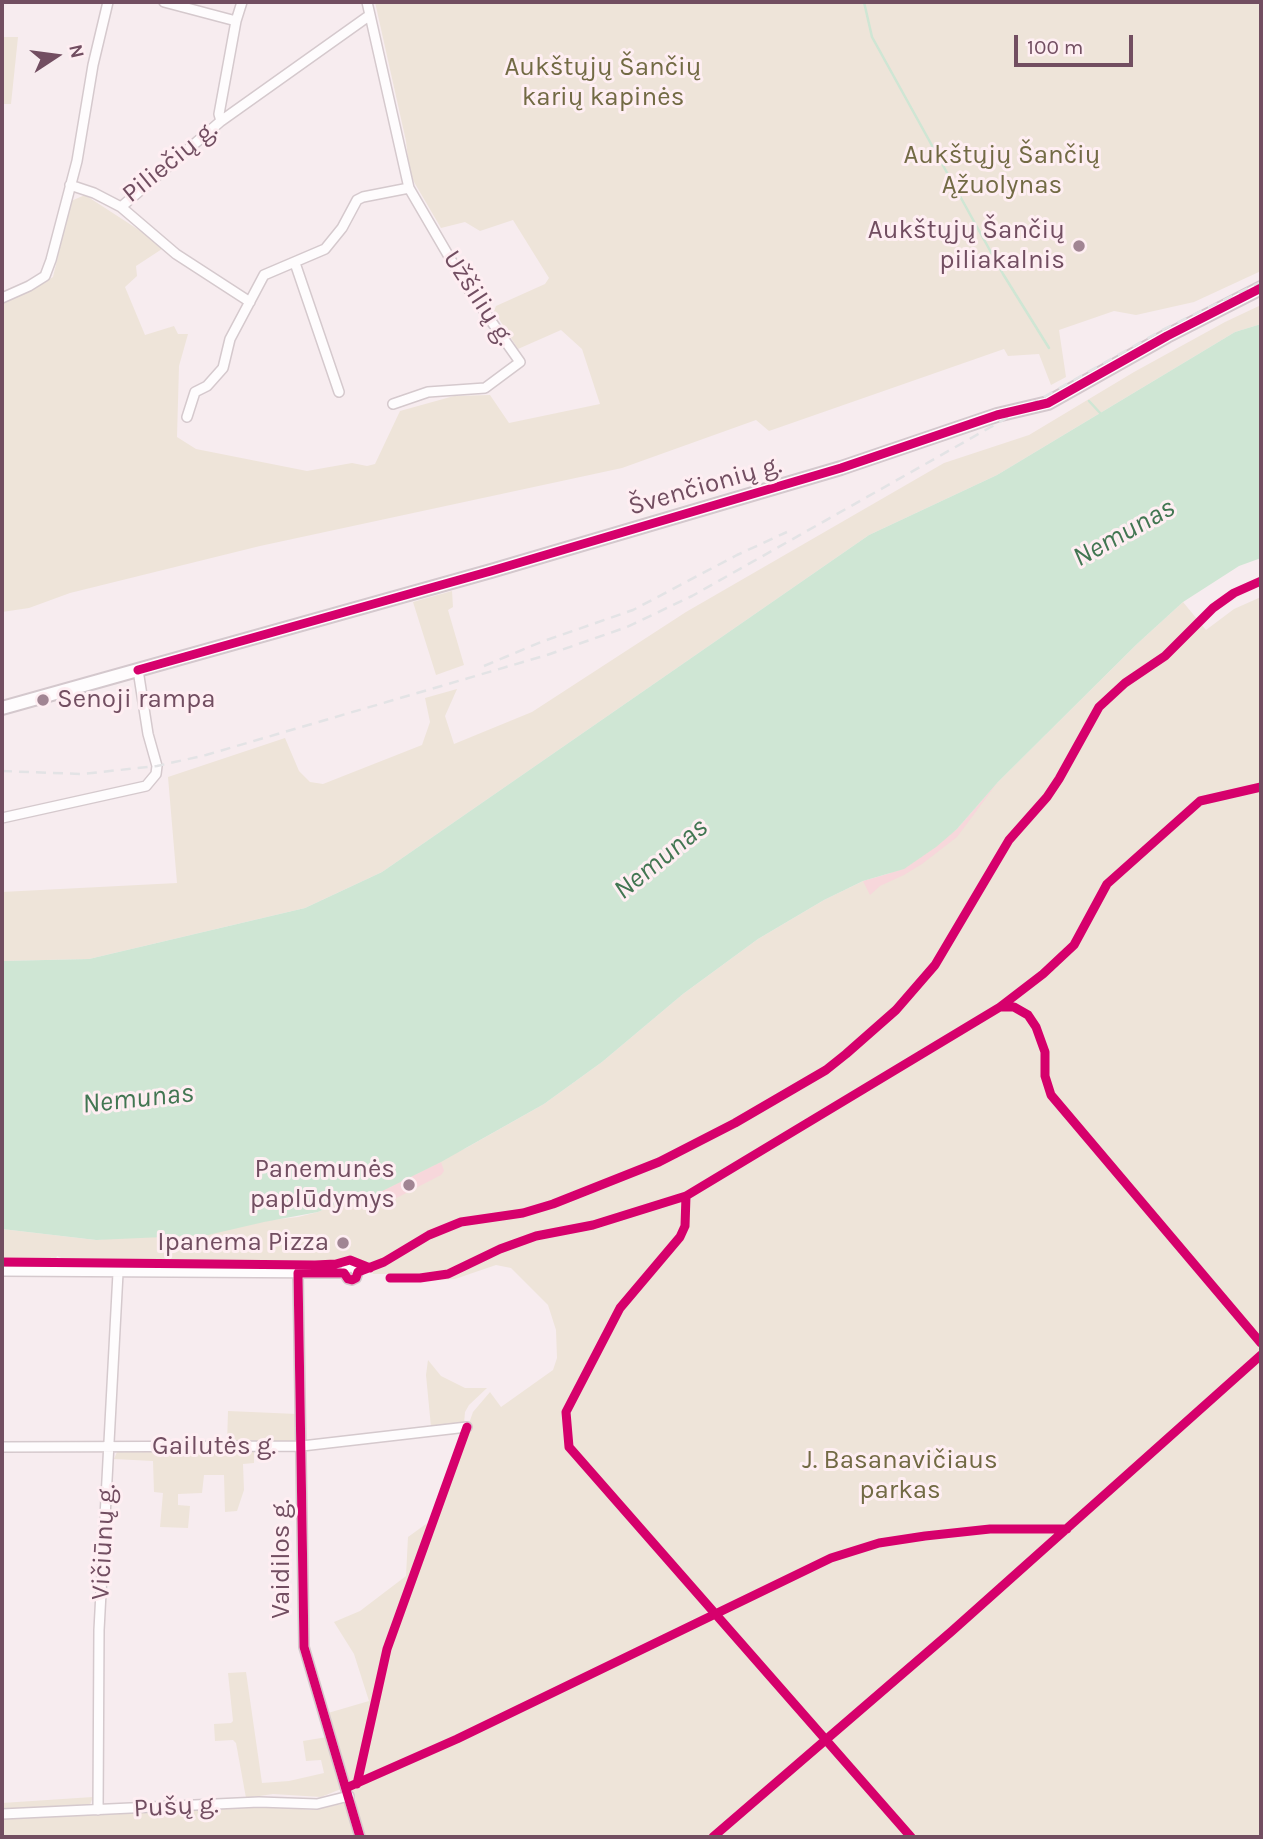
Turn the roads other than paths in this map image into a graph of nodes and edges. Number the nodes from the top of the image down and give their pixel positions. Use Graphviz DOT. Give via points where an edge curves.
graph roads {
  1 [pos="108,2"];
  2 [pos="164,2"];
  3 [pos="242,2"];
  4 [pos="368,2"];
  5 [pos="370,15"];
  6 [pos="236,21"];
  7 [pos="221,121"];
  8 [pos="71,185"];
  9 [pos="410,188"];
  10 [pos="121,207"];
  11 [pos="295,263"];
  12 [pos="1261,288"];
  13 [pos="2,298"];
  14 [pos="250,302"];
  15 [pos="339,393"];
  16 [pos="393,404"];
  17 [pos="187,417"];
  18 [pos="138,670"];
  19 [pos="2,708"];
  20 [pos="2,818"];
  21 [pos="2,1271"];
  22 [pos="118,1273"];
  23 [pos="298,1273"];
  24 [pos="344,1273"];
  25 [pos="467,1427"];
  26 [pos="302,1446"];
  27 [pos="2,1447"];
  28 [pos="109,1448"];
  29 [pos="349,1797"];
  30 [pos="98,1810"];
  31 [pos="2,1814"];
  32 [pos="360,1837"];
  1 -- 8 [label="street"];
  2 -- 6 [label="street"];
  3 -- 6 [label="street"];
  4 -- 5 [label="street"];
  5 -- 7 [label="street, Piliečių g."];
  5 -- 9 [label="street, Užšilių g."];
  6 -- 7 [label="street"];
  7 -- 10 [label="street, Piliečių g."];
  8 -- 10 [label="street, Piliečių g."];
  8 -- 13 [label="street" via="45,276"];
  9 -- 11 [label="street" via="357,200 332,242"];
  9 -- 16 [label="street, Užšilių g." via="475,299 520,362 485,388 428,392"];
  10 -- 14 [label="street" via="177,254"];
  11 -- 14 [label="street" via="264,275"];
  11 -- 15 [label="street"];
  12 -- 18 [label="street, Švenčionių g." via="1048,403 491,571"];
  14 -- 17 [label="street" via="230,339 223,368 195,392"];
  18 -- 19 [label="street, Švenčionių g."];
  18 -- 20 [label="street" via="157,766 146,786"];
  21 -- 22 [label="street"];
  22 -- 23 [label="street"];
  22 -- 28 [label="street, Vičiūnų g."];
  23 -- 24 [label="street"];
  23 -- 26 [label="street, Vaidilos g."];
  25 -- 26 [label="street, Gailutės g."];
  26 -- 28 [label="street, Gailutės g."];
  26 -- 29 [label="street, Vaidilos g." via="304,1647"];
  27 -- 28 [label="street, Gailutės g."];
  28 -- 30 [label="street, Vičiūnų g." via="99,1630"];
  29 -- 30 [label="street, Pušų g." via="317,1804 259,1802"];
  29 -- 32 [label="street, Vaidilos g."];
  30 -- 31 [label="street, Pušų g."];
}
